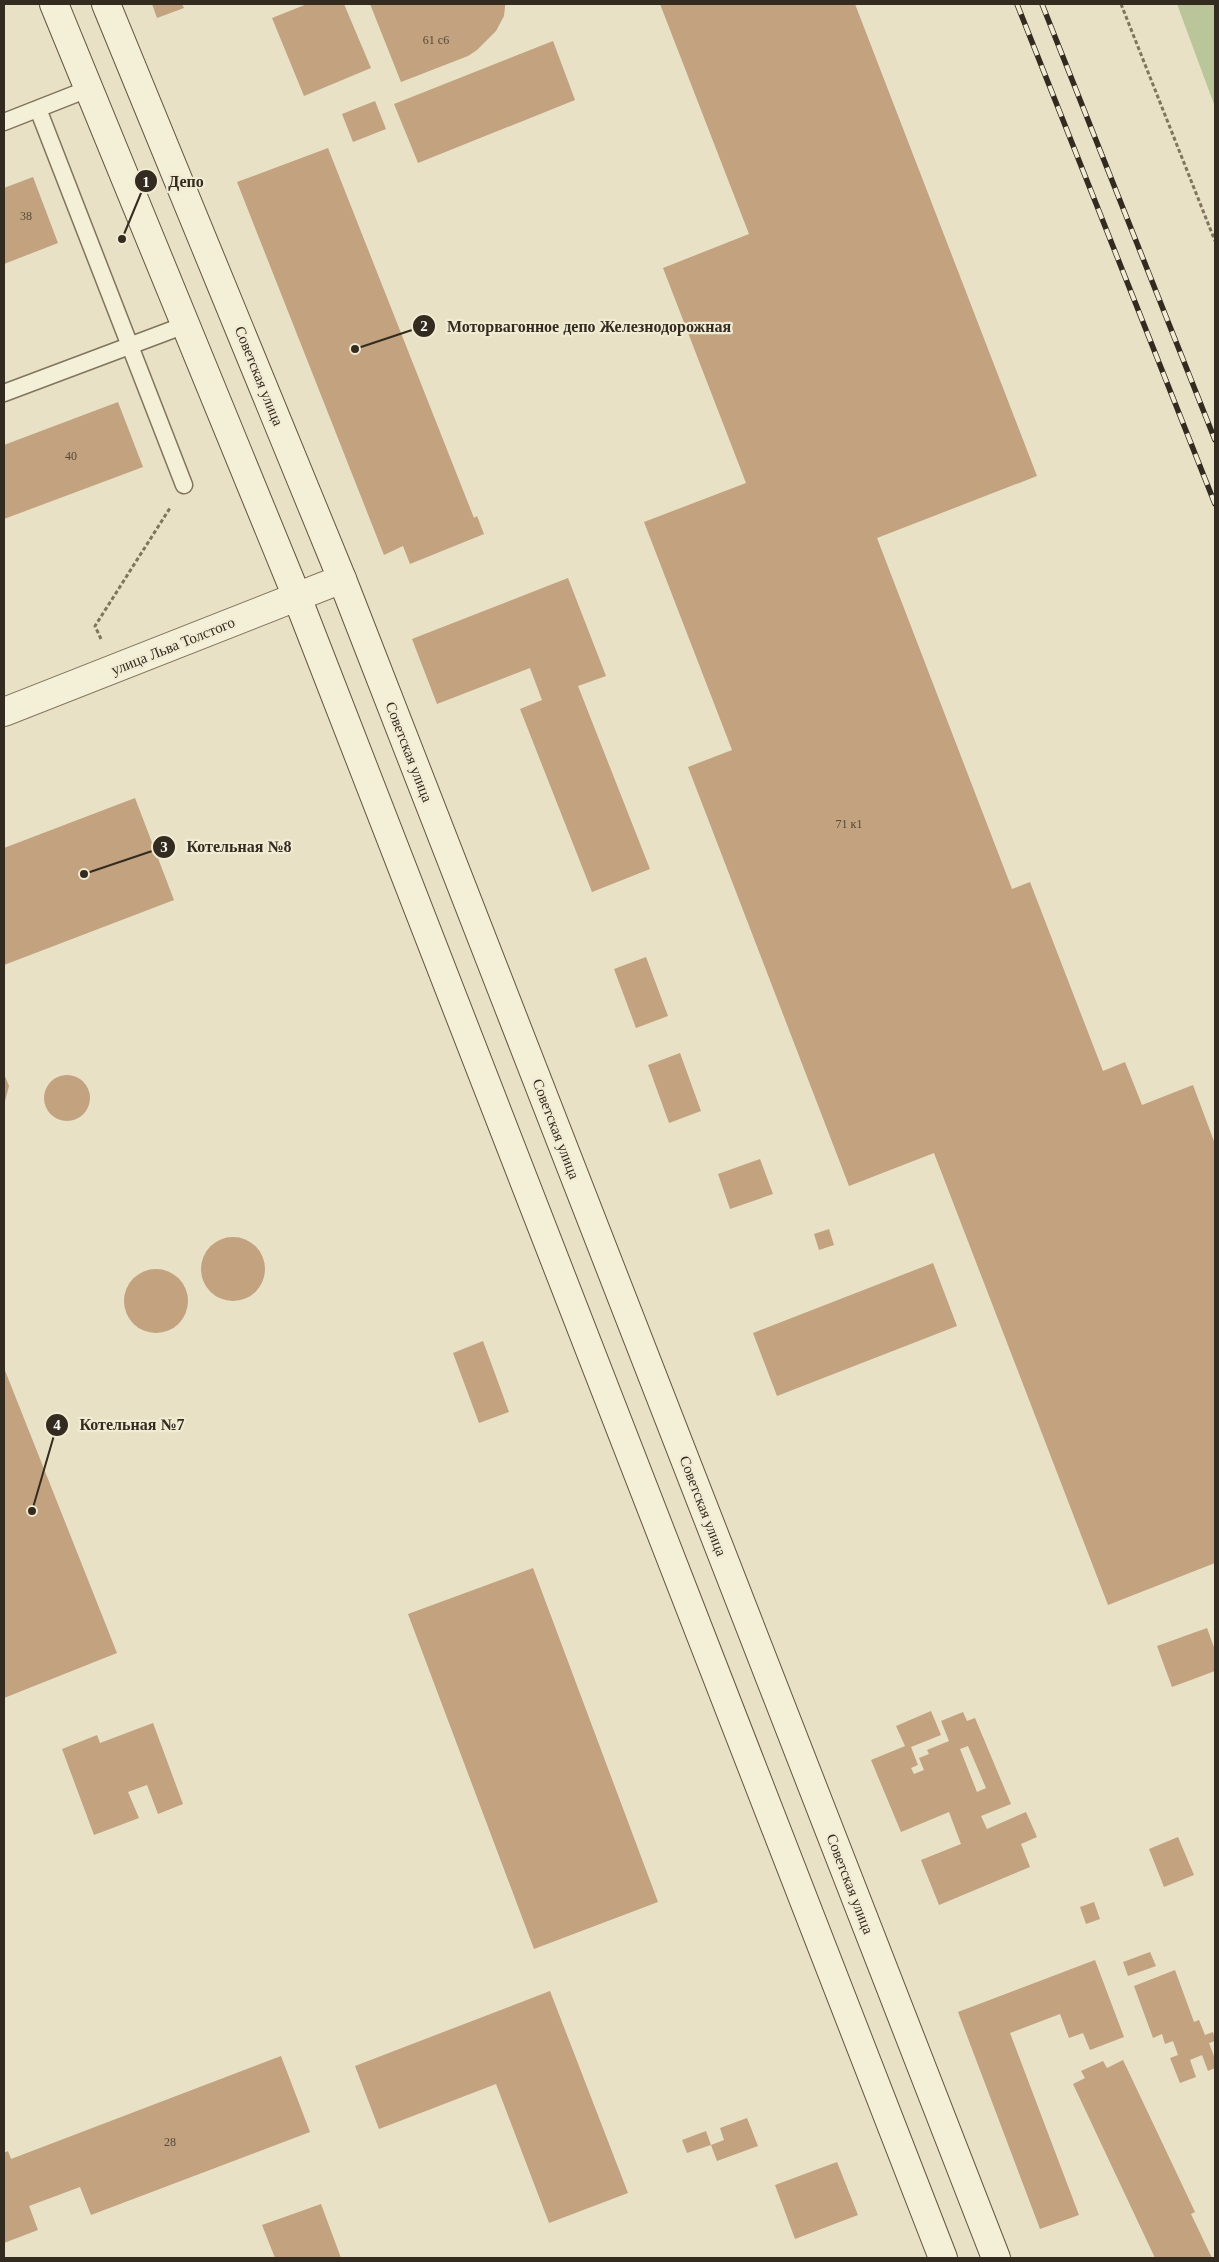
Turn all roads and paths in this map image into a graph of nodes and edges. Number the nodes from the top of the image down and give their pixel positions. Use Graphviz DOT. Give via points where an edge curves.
graph roads {
  1 [pos="54,4"];
  2 [pos="106,4"];
  3 [pos="1121,4"];
  4 [pos="88,89"];
  5 [pos="38,109"];
  6 [pos="4,122"];
  7 [pos="1215,241"];
  8 [pos="185,325"];
  9 [pos="131,345"];
  10 [pos="4,393"];
  11 [pos="184,485"];
  12 [pos="342,579"];
  13 [pos="297,597"];
  14 [pos="112,669"];
  15 [pos="4,712"];
  16 [pos="943,2258"];
  17 [pos="996,2258"];
  1 -- 4 [label="main road"];
  2 -- 12 [label="main road, Советская улица"];
  3 -- 7 [label="path"];
  4 -- 5 [label="lane"];
  4 -- 8 [label="main road"];
  5 -- 6 [label="lane"];
  5 -- 9 [label="lane"];
  8 -- 9 [label="lane"];
  8 -- 13 [label="main road"];
  9 -- 10 [label="lane"];
  9 -- 11 [label="lane"];
  11 -- 14 [label="path" via="96,626"];
  12 -- 13 [label="main road, улица Льва Толстого"];
  12 -- 17 [label="main road, Советская улица"];
  13 -- 14 [label="main road, улица Льва Толстого"];
  13 -- 16 [label="main road"];
  14 -- 15 [label="main road, улица Льва Толстого"];
}
